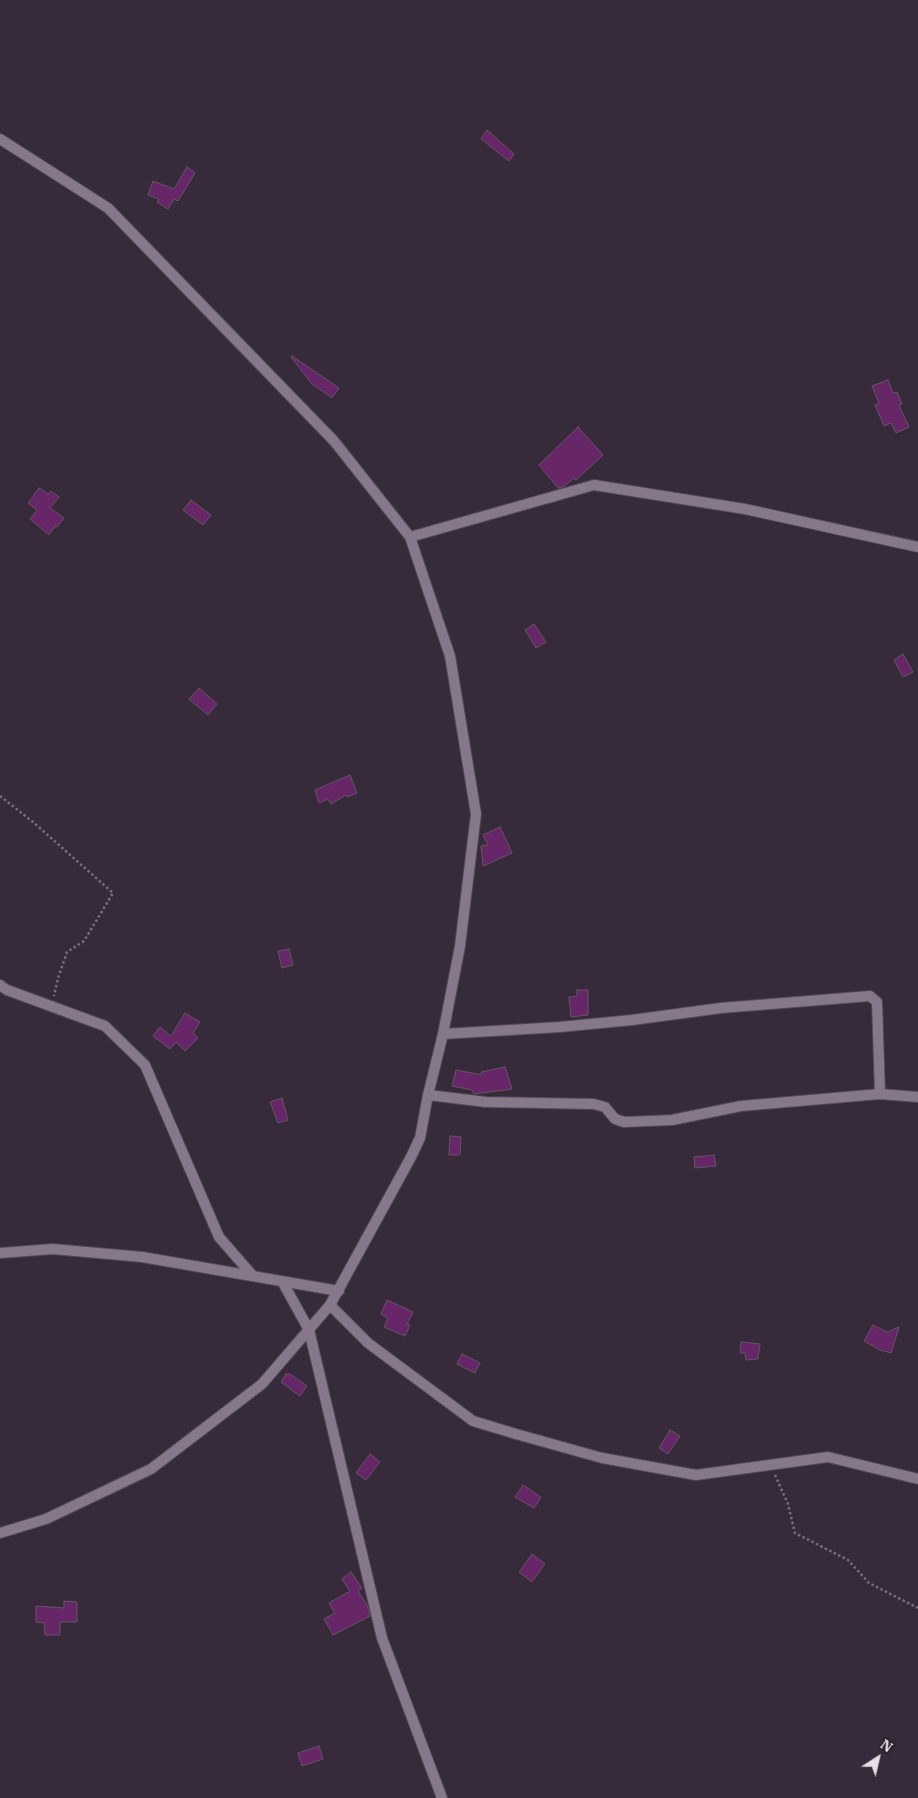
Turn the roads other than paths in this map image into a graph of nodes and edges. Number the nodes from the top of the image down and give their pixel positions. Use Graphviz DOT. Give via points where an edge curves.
graph roads {
  1 [pos="0,139"];
  2 [pos="410,537"];
  3 [pos="918,547"];
  4 [pos="0,985"];
  5 [pos="443,1034"];
  6 [pos="880,1094"];
  7 [pos="428,1095"];
  8 [pos="918,1096"];
  9 [pos="0,1253"];
  10 [pos="253,1276"];
  11 [pos="282,1281"];
  12 [pos="339,1290"];
  13 [pos="330,1305"];
  14 [pos="309,1330"];
  15 [pos="918,1479"];
  16 [pos="0,1533"];
  17 [pos="442,1798"];
  1 -- 2 [label="street" via="108,208 334,441"];
  2 -- 3 [label="street" via="594,485 745,509"];
  2 -- 5 [label="street" via="450,656 476,814 460,946"];
  4 -- 10 [label="street" via="104,1026 146,1065 219,1237"];
  5 -- 6 [label="street" via="560,1027 721,1008 870,996 877,1002"];
  5 -- 7 [label="street"];
  6 -- 7 [label="street" via="741,1106 672,1120 624,1122 615,1119 605,1107 594,1104 486,1102"];
  6 -- 8 [label="street"];
  7 -- 12 [label="street" via="415,1149"];
  9 -- 10 [label="street" via="52,1249 142,1257"];
  10 -- 11 [label="street"];
  11 -- 12 [label="street"];
  11 -- 14 [label="street"];
  12 -- 13 [label="street"];
  13 -- 14 [label="street"];
  13 -- 15 [label="street" via="368,1343 473,1421 602,1458 696,1474 828,1457"];
  14 -- 16 [label="street" via="262,1384 151,1469 46,1519"];
  14 -- 17 [label="street" via="382,1638"];
}
